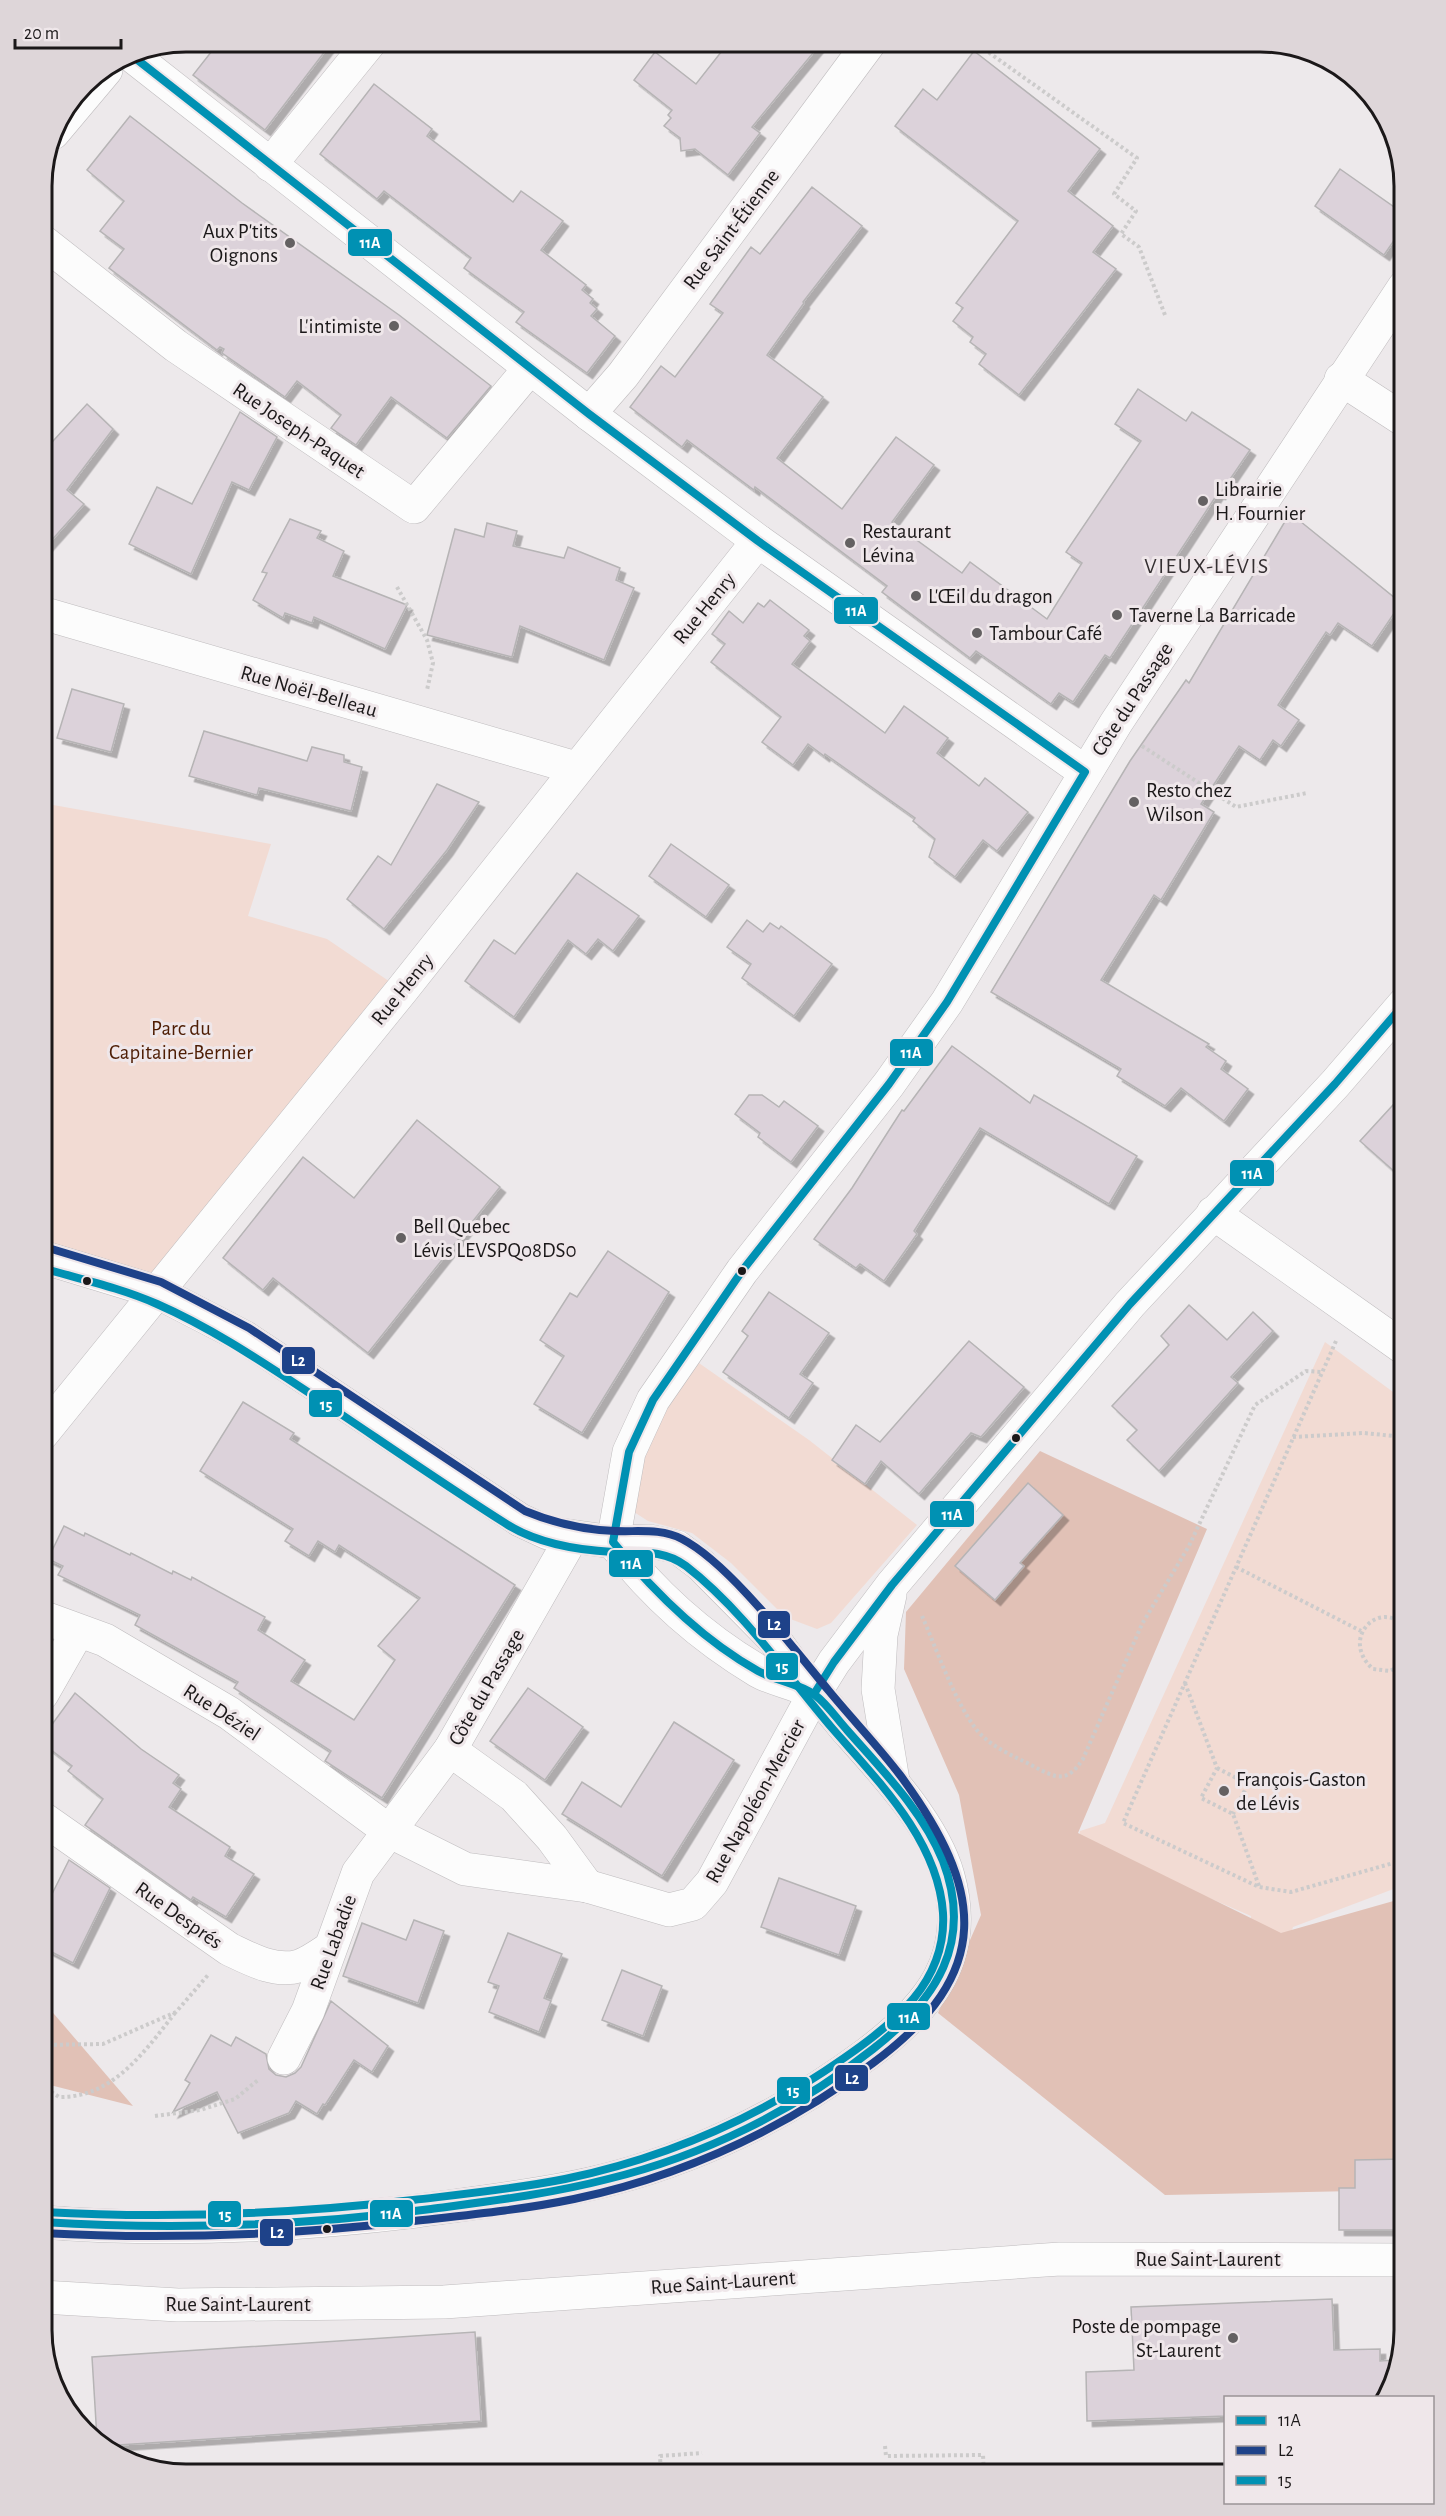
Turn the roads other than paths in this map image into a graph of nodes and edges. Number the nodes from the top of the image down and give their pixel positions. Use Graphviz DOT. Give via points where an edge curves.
graph roads {
  1 [pos="361,53"];
  2 [pos="862,53"];
  3 [pos="139,61"];
  4 [pos="270,165"];
  5 [pos="53,250"];
  6 [pos="1394,302"];
  7 [pos="530,368"];
  8 [pos="1341,379"];
  9 [pos="1394,413"];
  10 [pos="589,414"];
  11 [pos="758,541"];
  12 [pos="53,616"];
  13 [pos="576,768"];
  14 [pos="1085,772"];
  15 [pos="1394,1016"];
  16 [pos="1213,1213"];
  17 [pos="52,1260"];
  18 [pos="157,1292"];
  19 [pos="1394,1341"];
  20 [pos="52,1421"];
  21 [pos="572,1537"];
  22 [pos="613,1542"];
  23 [pos="892,1585"];
  24 [pos="52,1621"];
  25 [pos="78,1631"];
  26 [pos="52,1676"];
  27 [pos="814,1694"];
  28 [pos="450,1750"];
  29 [pos="894,1782"];
  30 [pos="52,1825"];
  31 [pos="389,1831"];
  32 [pos="587,1886"];
  33 [pos="329,1949"];
  34 [pos="284,2058"];
  35 [pos="52,2222"];
  36 [pos="1394,2259"];
  37 [pos="52,2298"];
  1 -- 4 [label="street"];
  2 -- 10 [label="street, Rue Saint-Étienne" via="623,375"];
  3 -- 4 [label="street"];
  4 -- 7 [label="street"];
  5 -- 7 [label="street, Rue Joseph-Paquet" via="176,346 414,507"];
  6 -- 8 [label="street, Côte du Passage"];
  7 -- 10 [label="street"];
  8 -- 9 [label="street"];
  8 -- 14 [label="street, Côte du Passage"];
  10 -- 11 [label="street"];
  11 -- 13 [label="street, Rue Henry"];
  11 -- 14 [label="street"];
  12 -- 13 [label="street, Rue Noël-Belleau"];
  13 -- 18 [label="street, Rue Henry"];
  14 -- 22 [label="street, Côte du Passage" via="947,1002 890,1084 742,1271 653,1400 629,1452"];
  15 -- 16 [label="street, Rue Napoléon-Mercier"];
  16 -- 19 [label="street"];
  16 -- 23 [label="street, Rue Napoléon-Mercier" via="1130,1304"];
  17 -- 18 [label="street"];
  18 -- 20 [label="street, Rue Henry"];
  18 -- 21 [label="street" via="244,1337 520,1520 548,1533"];
  21 -- 22 [label="street"];
  21 -- 28 [label="street, Côte du Passage"];
  22 -- 27 [label="street" via="642,1580 678,1614 759,1672"];
  22 -- 27 [label="street" via="649,1541 676,1547 701,1565 774,1639"];
  23 -- 27 [label="street, Rue Napoléon-Mercier"];
  23 -- 29 [label="street" via="881,1635 878,1689"];
  24 -- 25 [label="street, Rue Déziel"];
  25 -- 26 [label="street"];
  25 -- 31 [label="street, Rue Déziel" via="105,1640 229,1713"];
  27 -- 29 [label="street"];
  27 -- 32 [label="street, Rue Napoléon-Mercier" via="712,1882 693,1904 669,1910"];
  28 -- 31 [label="street, Côte du Passage"];
  28 -- 32 [label="street" via="514,1796 552,1838"];
  29 -- 35 [label="street" via="948,1873 954,1907 952,1947 940,1979 920,2009 888,2039 831,2081 757,2123 694,2152 632,2173 572,2188 489,2201 274,2226"];
  30 -- 33 [label="street, Rue Després" via="229,1949 262,1964 298,1966"];
  31 -- 32 [label="street, Rue Napoléon-Mercier" via="465,1869"];
  31 -- 33 [label="street, Rue Labadie" via="358,1873"];
  33 -- 34 [label="street, Rue Labadie" via="308,2011"];
  36 -- 37 [label="street, Rue Saint-Laurent" via="1060,2259 444,2302 178,2305"];
}
